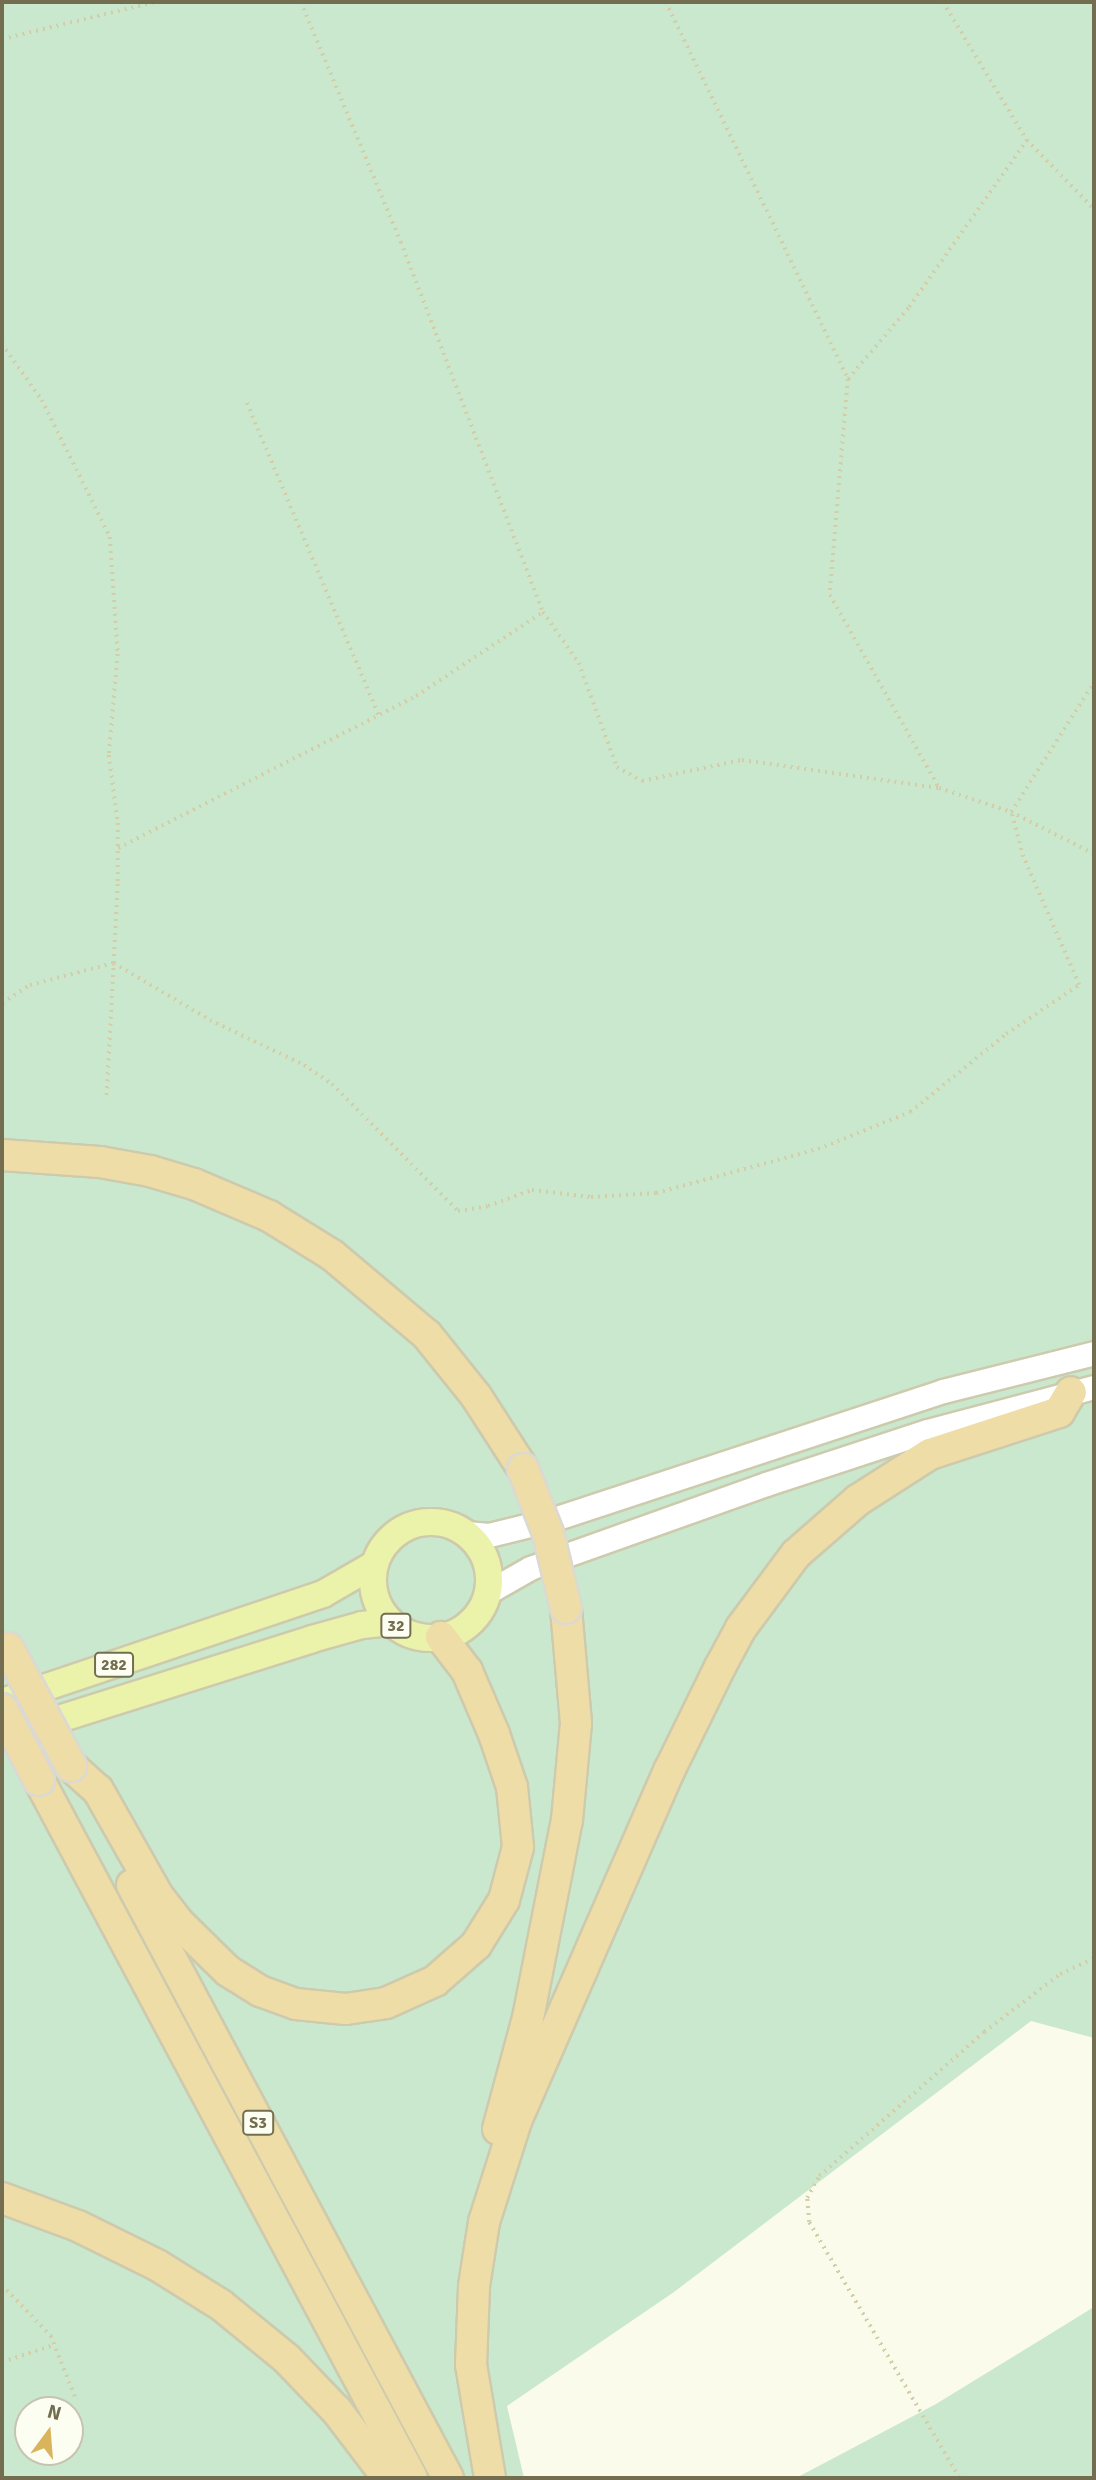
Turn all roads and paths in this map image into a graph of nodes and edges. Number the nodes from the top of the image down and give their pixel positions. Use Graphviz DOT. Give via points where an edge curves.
graph roads {
  1 [pos="155,2"];
  2 [pos="301,2"];
  3 [pos="666,2"];
  4 [pos="943,2"];
  5 [pos="2,39"];
  6 [pos="1027,140"];
  7 [pos="1094,209"];
  8 [pos="2,344"];
  9 [pos="848,379"];
  10 [pos="247,403"];
  11 [pos="543,612"];
  12 [pos="1094,682"];
  13 [pos="379,716"];
  14 [pos="939,788"];
  15 [pos="1011,812"];
  16 [pos="118,848"];
  17 [pos="1094,855"];
  18 [pos="114,963"];
  19 [pos="2,1003"];
  20 [pos="107,1096"];
  21 [pos="2,1154"];
  22 [pos="1094,1353"];
  23 [pos="1083,1390"];
  24 [pos="466,1534"];
  25 [pos="375,1564"];
  26 [pos="488,1592"];
  27 [pos="391,1622"];
  28 [pos="441,1637"];
  29 [pos="5,1643"];
  30 [pos="2,1702"];
  31 [pos="2,1709"];
  32 [pos="2,1737"];
  33 [pos="71,1766"];
  34 [pos="1094,1958"];
  35 [pos="2,2198"];
  36 [pos="484,2222"];
  37 [pos="2,2285"];
  38 [pos="54,2345"];
  39 [pos="2,2362"];
  40 [pos="75,2396"];
  41 [pos="388,2478"];
  42 [pos="412,2478"];
  43 [pos="448,2478"];
  44 [pos="490,2478"];
  45 [pos="959,2478"];
  1 -- 5 [label="path"];
  2 -- 11 [label="path" via="406,255"];
  3 -- 9 [label="path"];
  4 -- 6 [label="path"];
  6 -- 7 [label="path"];
  6 -- 9 [label="path" via="909,307"];
  8 -- 16 [label="path" via="42,400 110,537 118,654 109,755"];
  9 -- 14 [label="path" via="830,595"];
  10 -- 13 [label="path"];
  11 -- 13 [label="path"];
  11 -- 14 [label="path" via="579,663 617,767 642,780 742,760"];
  12 -- 15 [label="path"];
  13 -- 16 [label="path"];
  14 -- 15 [label="path"];
  15 -- 17 [label="path"];
  15 -- 18 [label="path" via="1023,858 1079,985 1006,1034 910,1112 818,1149 656,1193 591,1197 532,1190 458,1211 332,1084"];
  16 -- 18 [label="path"];
  18 -- 19 [label="path" via="30,985"];
  18 -- 20 [label="path"];
  21 -- 36 [label="highway, bridge" via="86,1160 150,1171 269,1216 332,1255 427,1335 476,1396 523,1469 548,1533 566,1608 576,1723 567,1820 528,2018 482,2206"];
  22 -- 24 [label="main road" via="943,1391 554,1519 489,1535"];
  23 -- 26 [label="main road" via="927,1432 766,1484 530,1568"];
  23 -- 36 [label="highway" via="1059,1412 930,1454 858,1500 796,1554 766,1592 720,1667 670,1771 516,2121"];
  24 -- 25 [label="main road" via="440,1523 413,1525 389,1539"];
  24 -- 26 [label="main road" via="488,1566"];
  25 -- 27 [label="main road, 32" via="373,1589"];
  25 -- 30 [label="main road, 282" via="324,1594"];
  26 -- 28 [label="main road" via="471,1622"];
  27 -- 28 [label="main road, 32" via="424,1637"];
  27 -- 32 [label="main road, 32" via="312,1639"];
  28 -- 33 [label="highway" via="467,1671 494,1734 512,1787 518,1847 504,1900 477,1945 435,1981 386,2003 346,2009 296,2004 260,1991 228,1971 180,1924 98,1790"];
  29 -- 33 [label="highway, S3, bridge"];
  31 -- 42 [label="highway, S3, bridge"];
  33 -- 43 [label="highway, S3"];
  34 -- 45 [label="path" via="1060,1974 984,2032 819,2176 807,2198 809,2222"];
  35 -- 41 [label="highway" via="78,2226 158,2264 221,2305 286,2358 337,2411"];
  36 -- 44 [label="highway" via="474,2286 471,2365"];
  37 -- 38 [label="path" via="40,2320"];
  38 -- 39 [label="path"];
  38 -- 40 [label="path"];
}
